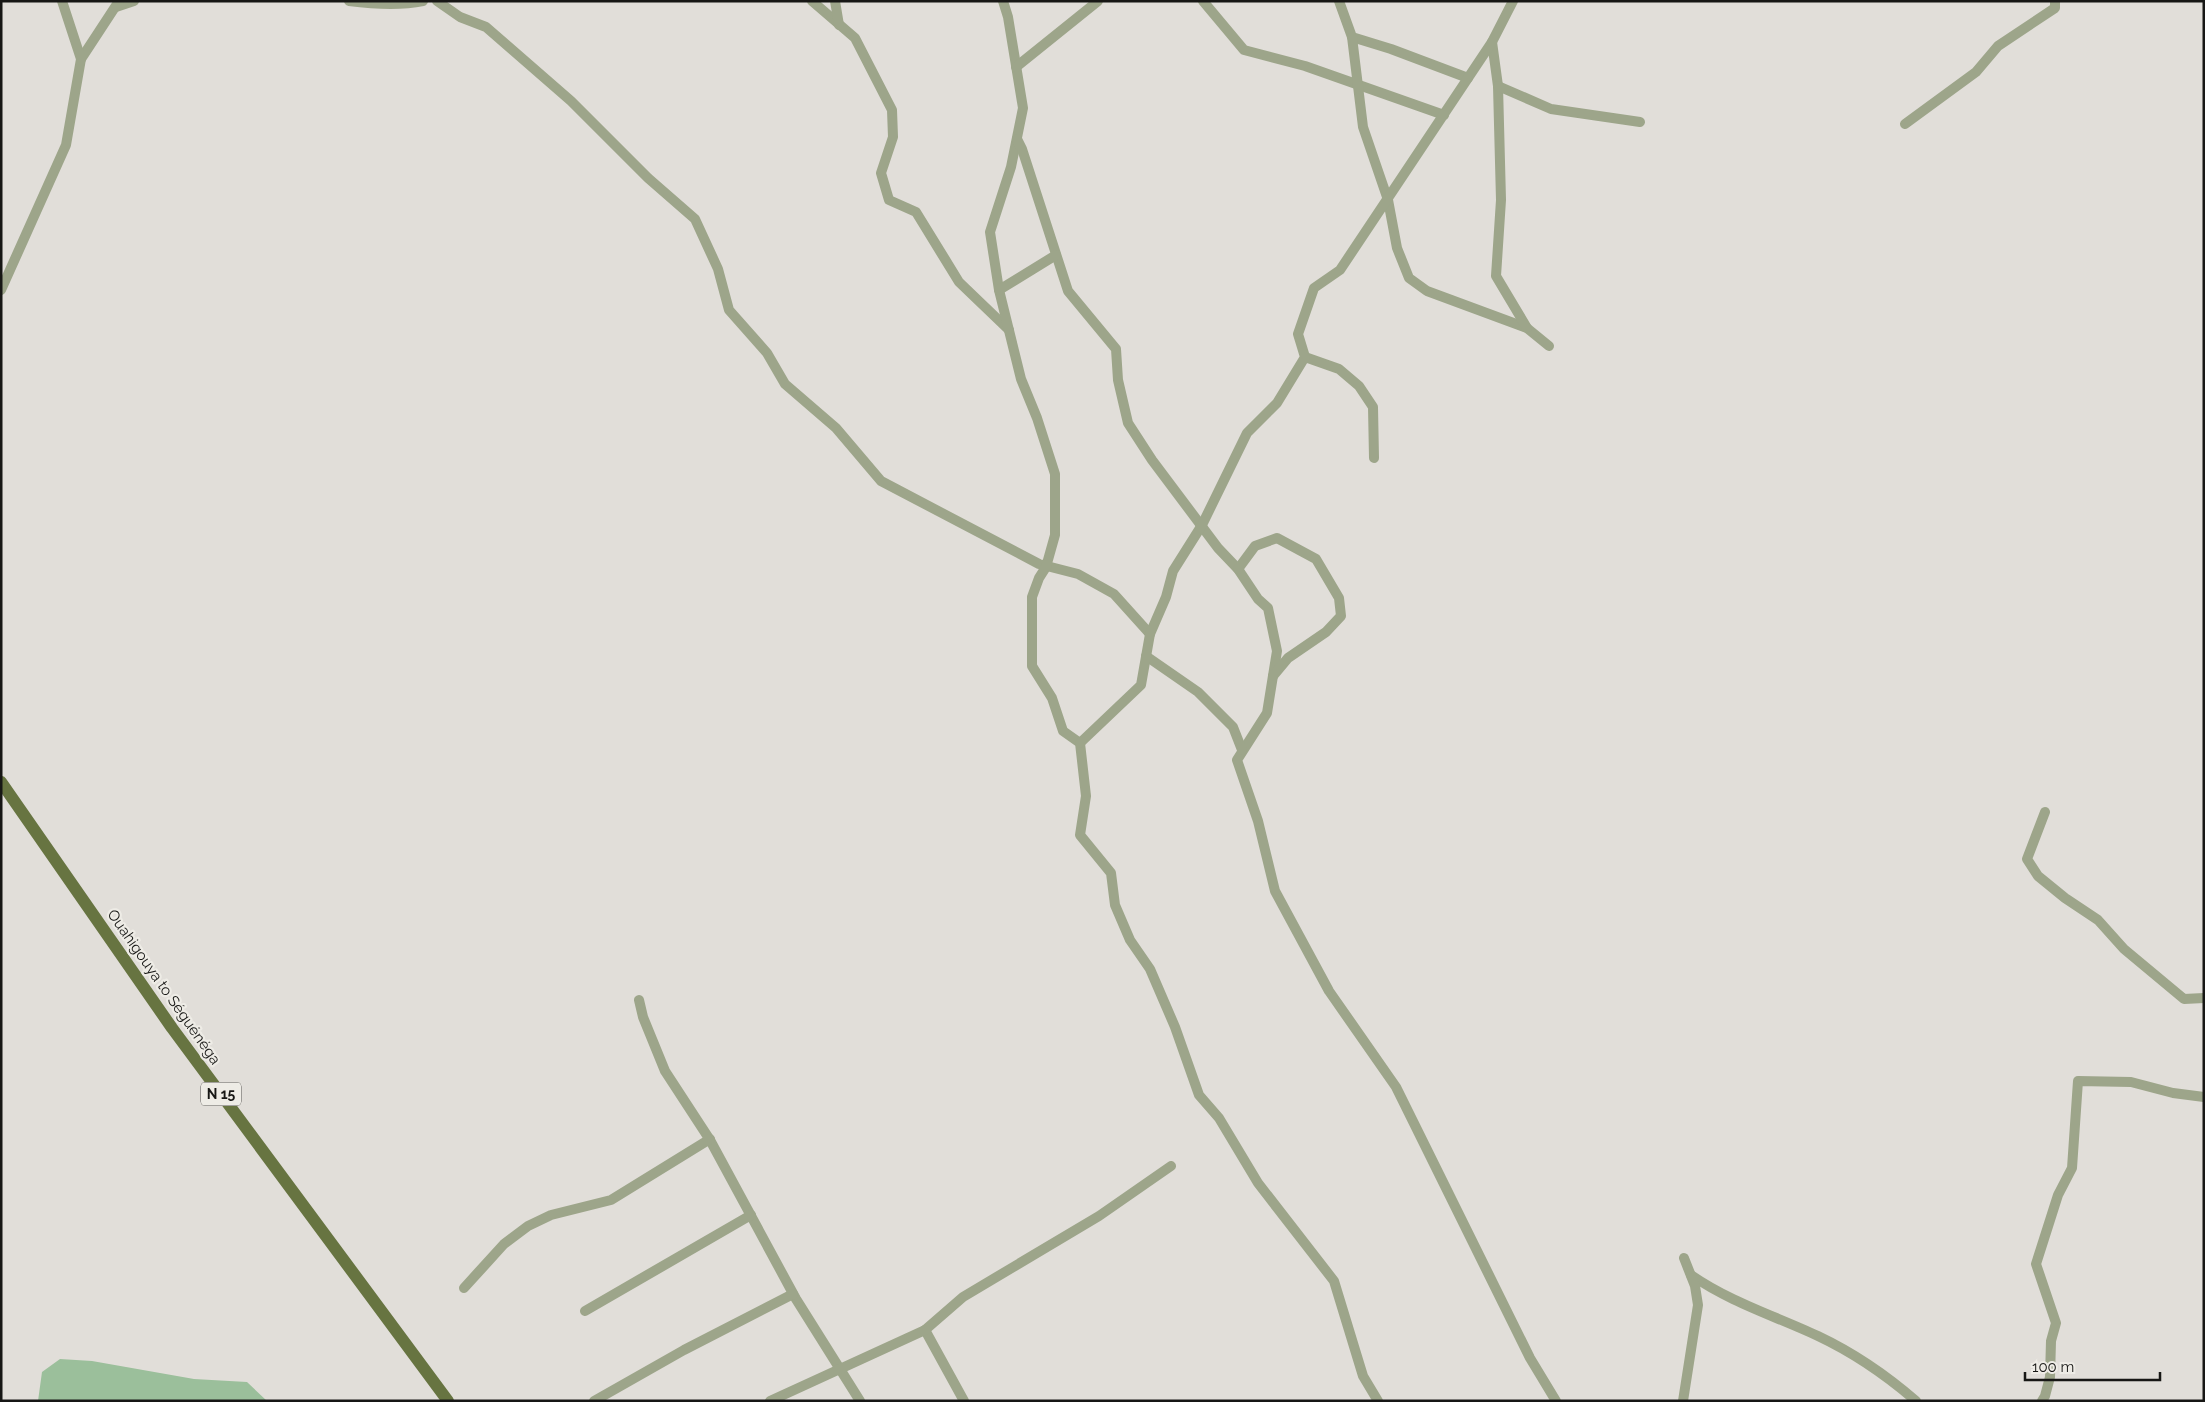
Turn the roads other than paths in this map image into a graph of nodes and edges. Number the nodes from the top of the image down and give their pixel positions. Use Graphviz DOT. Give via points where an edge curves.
graph roads {
  1 [pos="62,1"];
  2 [pos="134,1"];
  3 [pos="349,1"];
  4 [pos="423,1"];
  5 [pos="436,1"];
  6 [pos="812,1"];
  7 [pos="835,1"];
  8 [pos="1003,1"];
  9 [pos="1098,1"];
  10 [pos="1203,1"];
  11 [pos="1339,1"];
  12 [pos="1513,1"];
  13 [pos="118,4"];
  14 [pos="2058,4"];
  15 [pos="839,25"];
  16 [pos="1352,38"];
  17 [pos="1492,42"];
  18 [pos="81,59"];
  19 [pos="1016,67"];
  20 [pos="1468,78"];
  21 [pos="1358,86"];
  22 [pos="1498,86"];
  23 [pos="1444,115"];
  24 [pos="1640,122"];
  25 [pos="1905,124"];
  26 [pos="1016,140"];
  27 [pos="1388,200"];
  28 [pos="1056,255"];
  29 [pos="1,290"];
  30 [pos="999,290"];
  31 [pos="1527,328"];
  32 [pos="1009,331"];
  33 [pos="1549,346"];
  34 [pos="1305,357"];
  35 [pos="1374,458"];
  36 [pos="1202,524"];
  37 [pos="1046,567"];
  38 [pos="1238,569"];
  39 [pos="1150,634"];
  40 [pos="1146,656"];
  41 [pos="1272,676"];
  42 [pos="1080,743"];
  43 [pos="1242,750"];
  44 [pos="1,782"];
  45 [pos="2045,812"];
  46 [pos="2204,998"];
  47 [pos="638,1000"];
  48 [pos="2204,1097"];
  49 [pos="710,1139"];
  50 [pos="1171,1166"];
  51 [pos="751,1215"];
  52 [pos="1684,1258"];
  53 [pos="1691,1275"];
  54 [pos="464,1288"];
  55 [pos="793,1294"];
  56 [pos="585,1311"];
  57 [pos="925,1330"];
  58 [pos="839,1368"];
  59 [pos="448,1401"];
  60 [pos="594,1401"];
  61 [pos="770,1401"];
  62 [pos="860,1401"];
  63 [pos="964,1401"];
  64 [pos="1378,1401"];
  65 [pos="1556,1401"];
  66 [pos="1682,1401"];
  67 [pos="1916,1401"];
  68 [pos="2042,1401"];
  1 -- 18 [label="street"];
  2 -- 13 [label="street"];
  3 -- 4 [label="street" via="411,4"];
  5 -- 37 [label="street" via="460,17 486,27 571,101 648,178 695,219 718,268 729,310 767,353 786,384 836,428 881,481"];
  6 -- 15 [label="street"];
  7 -- 15 [label="street"];
  8 -- 19 [label="street"];
  9 -- 19 [label="street"];
  10 -- 21 [label="street" via="1244,50 1306,66"];
  11 -- 16 [label="street"];
  12 -- 17 [label="street"];
  13 -- 18 [label="street"];
  14 -- 25 [label="street" via="1998,46 1976,72"];
  15 -- 32 [label="street" via="855,38 892,110 893,137 881,173 889,200 916,212 959,282"];
  16 -- 20 [label="street" via="1392,48"];
  16 -- 21 [label="street"];
  17 -- 20 [label="street"];
  17 -- 22 [label="street"];
  18 -- 29 [label="street" via="66,145"];
  19 -- 26 [label="street" via="1023,108"];
  20 -- 23 [label="street"];
  21 -- 23 [label="street"];
  21 -- 27 [label="street" via="1363,127"];
  22 -- 24 [label="street" via="1551,109"];
  22 -- 31 [label="street" via="1501,200 1496,276"];
  23 -- 27 [label="street"];
  26 -- 28 [label="street" via="1022,149"];
  26 -- 30 [label="street" via="1011,167 990,232"];
  27 -- 31 [label="street" via="1397,248 1409,278 1427,291"];
  27 -- 34 [label="street" via="1340,270 1314,288 1298,334"];
  28 -- 30 [label="street"];
  28 -- 36 [label="street" via="1068,291 1116,349 1118,380 1128,423 1152,460"];
  30 -- 32 [label="street"];
  31 -- 33 [label="street"];
  32 -- 37 [label="street" via="1055,474 1055,535"];
  34 -- 35 [label="street" via="1339,369 1359,386 1373,407"];
  34 -- 36 [label="street" via="1277,403 1247,433"];
  36 -- 38 [label="street"];
  36 -- 39 [label="street" via="1173,571"];
  37 -- 39 [label="street" via="1078,574 1114,594"];
  37 -- 42 [label="street" via="1032,597 1032,666 1052,698 1063,732"];
  38 -- 41 [label="street" via="1268,608 1277,651"];
  38 -- 41 [label="street" via="1256,546 1277,538 1316,559 1339,598 1341,616 1326,632 1288,658"];
  39 -- 40 [label="street"];
  40 -- 42 [label="street" via="1141,685"];
  40 -- 43 [label="street" via="1198,692 1233,727"];
  41 -- 43 [label="street" via="1267,713"];
  42 -- 64 [label="street" via="1086,796 1080,834 1111,873 1115,904 1130,940 1150,969 1199,1095 1219,1118 1258,1183 1334,1281 1363,1376"];
  43 -- 65 [label="street" via="1237,760 1258,821 1275,891 1328,991 1396,1087 1530,1358"];
  44 -- 59 [label="main road, Ouahigouya to Séguénéga / N 15" via="172,1028"];
  45 -- 46 [label="street" via="2027,859 2038,876 2098,920 2124,949 2184,999"];
  47 -- 49 [label="street" via="664,1071"];
  48 -- 68 [label="street" via="2131,1082 2078,1081 2072,1168 2058,1195 2036,1264 2056,1323 2050,1341 2050,1377"];
  49 -- 51 [label="street"];
  49 -- 54 [label="street" via="611,1200 551,1215 528,1226 504,1244"];
  50 -- 57 [label="street" via="1100,1216 963,1297"];
  51 -- 55 [label="street"];
  51 -- 56 [label="street"];
  52 -- 53 [label="street"];
  53 -- 66 [label="street" via="1698,1306"];
  53 -- 67 [label="street" via="1728,1298 1821,1337 1883,1373"];
  55 -- 58 [label="street"];
  55 -- 60 [label="street"];
  57 -- 58 [label="street"];
  57 -- 63 [label="street"];
  58 -- 61 [label="street"];
  58 -- 62 [label="street"];
}
